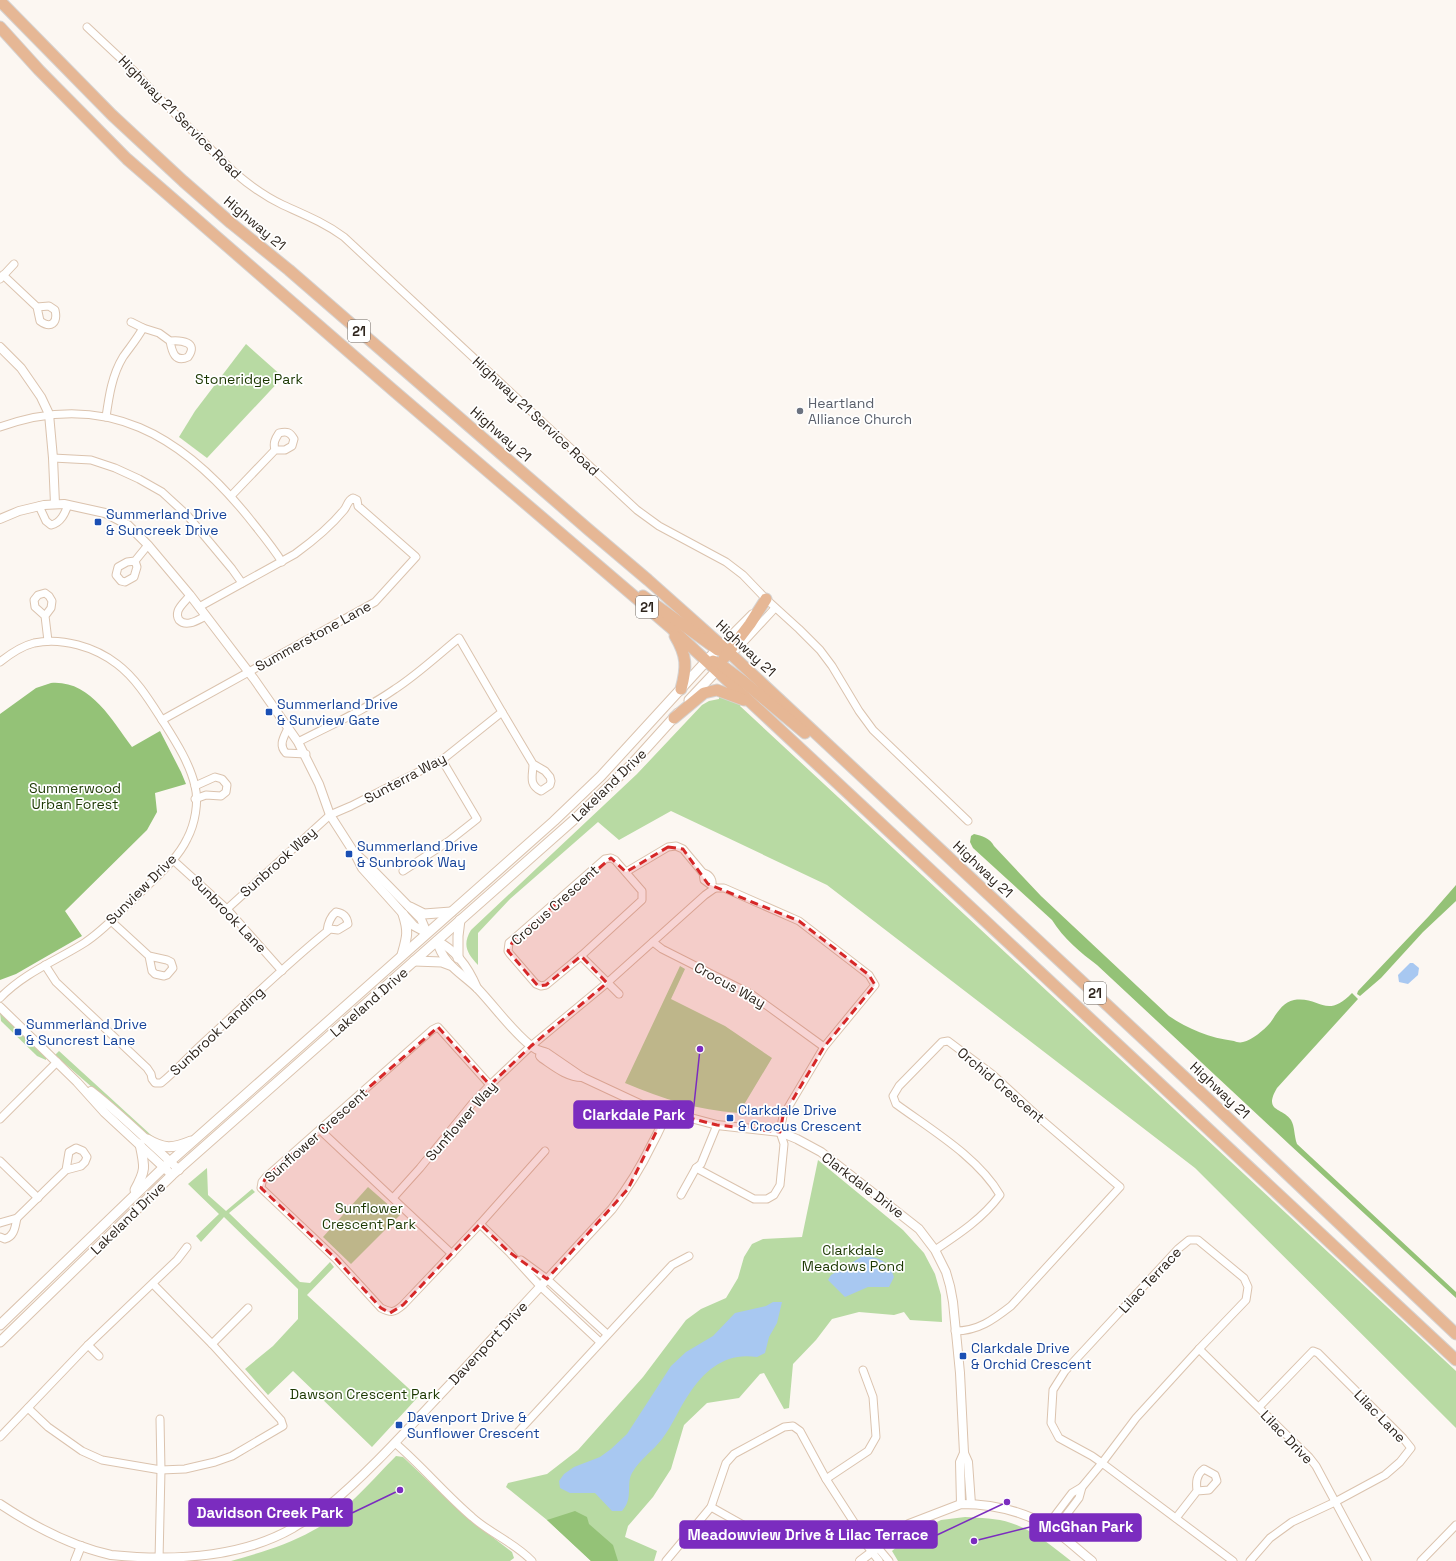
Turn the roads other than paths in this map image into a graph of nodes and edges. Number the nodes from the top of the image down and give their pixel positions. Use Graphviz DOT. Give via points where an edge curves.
graph roads {
  1 [pos="0,1"];
  2 [pos="87,27"];
  3 [pos="0,28"];
  4 [pos="14,264"];
  5 [pos="2,277"];
  6 [pos="37,307"];
  7 [pos="131,322"];
  8 [pos="143,328"];
  9 [pos="170,341"];
  10 [pos="0,347"];
  11 [pos="49,414"];
  12 [pos="106,417"];
  13 [pos="0,427"];
  14 [pos="275,450"];
  15 [pos="53,458"];
  16 [pos="231,496"];
  17 [pos="55,504"];
  18 [pos="68,505"];
  19 [pos="39,506"];
  20 [pos="0,519"];
  21 [pos="148,545"];
  22 [pos="135,561"];
  23 [pos="282,562"];
  24 [pos="242,583"];
  25 [pos="623,587"];
  26 [pos="190,595"];
  27 [pos="766,599"];
  28 [pos="199,606"];
  29 [pos="775,608"];
  30 [pos="45,616"];
  31 [pos="206,616"];
  32 [pos="670,627"];
  33 [pos="48,641"];
  34 [pos="723,657"];
  35 [pos="707,661"];
  36 [pos="0,662"];
  37 [pos="248,672"];
  38 [pos="681,689"];
  39 [pos="752,703"];
  40 [pos="502,712"];
  41 [pos="674,718"];
  42 [pos="162,720"];
  43 [pos="288,728"];
  44 [pos="298,742"];
  45 [pos="306,754"];
  46 [pos="442,760"];
  47 [pos="533,764"];
  48 [pos="195,786"];
  49 [pos="195,799"];
  50 [pos="330,815"];
  51 [pos="968,821"];
  52 [pos="173,860"];
  53 [pos="403,871"];
  54 [pos="626,872"];
  55 [pos="713,886"];
  56 [pos="227,909"];
  57 [pos="406,910"];
  58 [pos="451,912"];
  59 [pos="460,920"];
  60 [pos="111,921"];
  61 [pos="328,931"];
  62 [pos="441,932"];
  63 [pos="427,933"];
  64 [pos="437,941"];
  65 [pos="653,942"];
  66 [pos="422,944"];
  67 [pos="402,955"];
  68 [pos="149,956"];
  69 [pos="581,956"];
  70 [pos="458,958"];
  71 [pos="414,961"];
  72 [pos="45,965"];
  73 [pos="450,965"];
  74 [pos="282,971"];
  75 [pos="607,983"];
  76 [pos="477,988"];
  77 [pos="619,994"];
  78 [pos="0,998"];
  79 [pos="0,1007"];
  80 [pos="531,1046"];
  81 [pos="824,1047"];
  82 [pos="57,1062"];
  83 [pos="490,1085"];
  84 [pos="666,1112"];
  85 [pos="0,1119"];
  86 [pos="717,1125"];
  87 [pos="320,1130"];
  88 [pos="780,1132"];
  89 [pos="196,1138"];
  90 [pos="143,1142"];
  91 [pos="545,1151"];
  92 [pos="0,1161"];
  93 [pos="167,1164"];
  94 [pos="696,1168"];
  95 [pos="66,1170"];
  96 [pos="175,1172"];
  97 [pos="681,1194"];
  98 [pos="132,1197"];
  99 [pos="38,1198"];
  100 [pos="393,1198"];
  101 [pos="17,1218"];
  102 [pos="0,1223"];
  103 [pos="480,1224"];
  104 [pos="0,1237"];
  105 [pos="187,1247"];
  106 [pos="935,1250"];
  107 [pos="510,1252"];
  108 [pos="452,1254"];
  109 [pos="690,1256"];
  110 [pos="547,1279"];
  111 [pos="153,1284"];
  112 [pos="540,1286"];
  113 [pos="248,1308"];
  114 [pos="0,1325"];
  115 [pos="955,1332"];
  116 [pos="607,1334"];
  117 [pos="1456,1334"];
  118 [pos="0,1342"];
  119 [pos="600,1342"];
  120 [pos="212,1344"];
  121 [pos="88,1346"];
  122 [pos="1199,1349"];
  123 [pos="99,1356"];
  124 [pos="1456,1360"];
  125 [pos="863,1370"];
  126 [pos="1259,1407"];
  127 [pos="28,1408"];
  128 [pos="160,1419"];
  129 [pos="518,1432"];
  130 [pos="0,1437"];
  131 [pos="395,1443"];
  132 [pos="964,1453"];
  133 [pos="1102,1463"];
  134 [pos="162,1470"];
  135 [pos="826,1479"];
  136 [pos="1197,1491"];
  137 [pos="1336,1502"];
  138 [pos="0,1504"];
  139 [pos="961,1504"];
  140 [pos="971,1504"];
  141 [pos="711,1507"];
  142 [pos="1176,1518"];
  143 [pos="1456,1525"];
  144 [pos="1051,1528"];
  145 [pos="752,1530"];
  146 [pos="81,1546"];
  147 [pos="874,1549"];
  148 [pos="159,1560"];
  149 [pos="75,1561"];
  150 [pos="532,1561"];
  151 [pos="666,1561"];
  152 [pos="860,1561"];
  153 [pos="879,1561"];
  154 [pos="889,1561"];
  155 [pos="1092,1561"];
  156 [pos="1233,1561"];
  157 [pos="1250,1561"];
  158 [pos="1367,1561"];
  159 [pos="1421,1561"];
  1 -- 34 [label="main road, Highway 21 / 21" via="112,115 183,181 648,580"];
  2 -- 27 [label="street, Highway 21 Service Road" via="245,182 344,237 637,510 735,569"];
  3 -- 25 [label="main road, Highway 21 / 21" via="99,132 155,184"];
  4 -- 5 [label="street"];
  5 -- 6 [label="street"];
  7 -- 8 [label="street"];
  8 -- 9 [label="street" via="159,333"];
  8 -- 12 [label="street" via="116,371"];
  10 -- 11 [label="street" via="21,368"];
  11 -- 12 [label="street" via="72,413"];
  11 -- 13 [label="street"];
  11 -- 15 [label="street"];
  12 -- 16 [label="street" via="166,440 200,465"];
  14 -- 16 [label="street"];
  15 -- 17 [label="street"];
  15 -- 24 [label="street" via="91,460 140,479 162,492 187,516"];
  16 -- 23 [label="street"];
  17 -- 18 [label="street"];
  17 -- 19 [label="street"];
  18 -- 19 [label="street" via="61,520 51,525 46,521"];
  18 -- 21 [label="street" via="105,513 128,525"];
  19 -- 20 [label="street"];
  21 -- 22 [label="street"];
  21 -- 26 [label="street"];
  23 -- 24 [label="street, Summerstone Lane"];
  23 -- 37 [label="street, Summerstone Lane" via="310,544 353,498 357,500 358,506 416,557 375,602"];
  24 -- 28 [label="street, Summerstone Lane"];
  25 -- 32 [label="main road, Highway 21 / 21"];
  25 -- 34 [label="main road" via="635,590"];
  26 -- 28 [label="street"];
  26 -- 31 [label="street" via="178,611 179,619 184,623 190,623"];
  27 -- 29 [label="street, Highway 21 Service Road"];
  27 -- 34 [label="main road" via="750,624"];
  28 -- 31 [label="street"];
  29 -- 34 [label="street"];
  29 -- 51 [label="street, Highway 21 Service Road" via="820,650 873,730"];
  30 -- 33 [label="street"];
  31 -- 37 [label="street"];
  32 -- 35 [label="main road, Highway 21 / 21"];
  32 -- 38 [label="main road" via="685,656 686,671"];
  33 -- 36 [label="street, Sunview Drive" via="33,643"];
  33 -- 42 [label="street, Sunview Drive" via="76,644 95,651 117,664 132,678"];
  34 -- 35 [label="main road, Highway 21 / 21"];
  34 -- 35 [label="main road, Lakeland Drive"];
  34 -- 39 [label="main road, Highway 21 / 21"];
  34 -- 41 [label="main road, Lakeland Drive"];
  34 -- 117 [label="main road, Highway 21 / 21" via="835,752"];
  35 -- 38 [label="main road, Lakeland Drive"];
  37 -- 42 [label="street"];
  37 -- 43 [label="street"];
  38 -- 58 [label="main road, Lakeland Drive" via="601,776"];
  39 -- 41 [label="main road" via="716,690 704,693"];
  39 -- 124 [label="main road, Highway 21 / 21"];
  40 -- 44 [label="street" via="459,638 394,690"];
  40 -- 46 [label="street, Sunterra Way"];
  40 -- 47 [label="street"];
  41 -- 59 [label="main road, Lakeland Drive" via="608,788"];
  42 -- 48 [label="street, Sunview Drive"];
  43 -- 44 [label="street"];
  43 -- 45 [label="street" via="282,749 286,753"];
  44 -- 45 [label="street"];
  45 -- 50 [label="street"];
  46 -- 50 [label="street, Sunterra Way"];
  46 -- 53 [label="street" via="477,819"];
  48 -- 49 [label="street, Sunview Drive"];
  48 -- 49 [label="street" via="216,777 227,785 226,792 221,796 206,795"];
  49 -- 52 [label="street, Sunview Drive" via="192,827 184,846"];
  50 -- 56 [label="street, Sunbrook Way"];
  50 -- 57 [label="street" via="362,868"];
  52 -- 56 [label="street, Sunbrook Lane"];
  52 -- 60 [label="street, Sunview Drive"];
  54 -- 55 [label="street" via="668,847 676,846 683,849 703,873 704,880"];
  54 -- 69 [label="street, Crocus Crescent" via="642,891 642,900"];
  54 -- 69 [label="street, Crocus Crescent" via="615,860 605,859 508,947 510,954 538,986 546,985"];
  55 -- 65 [label="street"];
  55 -- 81 [label="street" via="724,888 799,921 868,975 875,985"];
  56 -- 74 [label="street, Sunbrook Lane"];
  57 -- 58 [label="main road" via="424,914"];
  57 -- 63 [label="street" via="414,926"];
  57 -- 67 [label="main road" via="408,927"];
  58 -- 62 [label="main road"];
  58 -- 63 [label="main road, Lakeland Drive"];
  59 -- 62 [label="main road"];
  59 -- 64 [label="main road, Lakeland Drive"];
  59 -- 70 [label="main road"];
  60 -- 68 [label="street"];
  60 -- 72 [label="street, Sunview Drive" via="82,944"];
  61 -- 74 [label="street, Sunbrook Landing"];
  62 -- 63 [label="main road"];
  62 -- 64 [label="main road"];
  63 -- 66 [label="main road"];
  63 -- 67 [label="main road, Lakeland Drive"];
  64 -- 66 [label="main road"];
  64 -- 70 [label="street, Clarkdale Drive"];
  64 -- 71 [label="main road, Lakeland Drive"];
  64 -- 73 [label="street, Clarkdale Drive" via="439,949"];
  65 -- 75 [label="street"];
  65 -- 81 [label="street, Crocus Way" via="751,994"];
  66 -- 67 [label="main road"];
  66 -- 71 [label="main road"];
  67 -- 89 [label="main road, Lakeland Drive"];
  69 -- 75 [label="street"];
  70 -- 76 [label="street, Clarkdale Drive" via="470,970"];
  71 -- 73 [label="main road" via="442,962"];
  71 -- 96 [label="main road, Lakeland Drive"];
  72 -- 74 [label="street, Sunbrook Landing" via="56,982 147,1068 155,1082 161,1083"];
  72 -- 78 [label="street, Sunview Drive" via="11,987"];
  73 -- 76 [label="street, Clarkdale Drive"];
  75 -- 77 [label="street"];
  75 -- 80 [label="street"];
  76 -- 80 [label="street, Clarkdale Drive"];
  79 -- 82 [label="street"];
  80 -- 83 [label="street, Sunflower Way"];
  80 -- 84 [label="street, Clarkdale Drive" via="541,1052 547,1052 582,1077 642,1105"];
  81 -- 88 [label="street" via="783,1116"];
  82 -- 85 [label="street"];
  82 -- 90 [label="street" via="104,1112"];
  83 -- 87 [label="street, Sunflower Crescent" via="438,1027"];
  83 -- 100 [label="street, Sunflower Way"];
  84 -- 86 [label="street, Clarkdale Drive"];
  84 -- 110 [label="street, Davenport Drive" via="658,1133 628,1189"];
  86 -- 88 [label="street, Clarkdale Drive"];
  86 -- 94 [label="street" via="701,1164"];
  87 -- 100 [label="street"];
  87 -- 108 [label="street, Sunflower Crescent" via="266,1177 261,1188 341,1263 381,1308 390,1313 395,1312"];
  88 -- 94 [label="street" via="784,1144 780,1184 774,1195 767,1199 748,1197"];
  88 -- 106 [label="street, Clarkdale Drive" via="821,1152 909,1220"];
  89 -- 90 [label="main road" via="164,1147"];
  89 -- 93 [label="main road, Lakeland Drive"];
  90 -- 93 [label="street"];
  90 -- 98 [label="main road" via="144,1170"];
  91 -- 103 [label="street, Sunflower Crescent"];
  92 -- 99 [label="street"];
  93 -- 96 [label="street"];
  93 -- 98 [label="main road, Lakeland Drive"];
  94 -- 97 [label="street"];
  95 -- 99 [label="street"];
  96 -- 118 [label="main road, Lakeland Drive"];
  98 -- 114 [label="main road, Lakeland Drive"];
  99 -- 101 [label="street"];
  100 -- 108 [label="street"];
  101 -- 102 [label="street"];
  101 -- 104 [label="street" via="13,1234 5,1240"];
  103 -- 107 [label="street"];
  103 -- 108 [label="street, Sunflower Crescent"];
  105 -- 111 [label="street"];
  106 -- 115 [label="street, Clarkdale Drive" via="946,1272 954,1302"];
  106 -- 115 [label="street, Orchid Crescent" via="972,1224 1000,1195 963,1154 896,1104 893,1096 899,1086 942,1042 948,1041 992,1074 1120,1187 1010,1306 993,1320 976,1328"];
  107 -- 110 [label="street"];
  107 -- 112 [label="street"];
  109 -- 116 [label="street" via="672,1265"];
  110 -- 112 [label="street, Davenport Drive"];
  110 -- 116 [label="street"];
  111 -- 120 [label="street"];
  111 -- 121 [label="street"];
  112 -- 119 [label="street"];
  112 -- 131 [label="street, Davenport Drive"];
  113 -- 120 [label="street"];
  115 -- 132 [label="street, Clarkdale Drive"];
  116 -- 119 [label="street"];
  119 -- 129 [label="street"];
  120 -- 134 [label="street" via="281,1420 283,1426 246,1449 215,1462 185,1469"];
  121 -- 123 [label="street"];
  121 -- 127 [label="street"];
  122 -- 126 [label="street, Lilac Drive"];
  122 -- 133 [label="street, Lilac Terrace" via="1136,1418"];
  122 -- 133 [label="street, Lilac Terrace" via="1246,1300 1248,1287 1244,1278 1198,1240 1193,1239 1178,1249 1066,1371 1053,1390 1051,1423 1059,1438"];
  125 -- 135 [label="street" via="873,1397 876,1437 868,1450"];
  126 -- 137 [label="street, Lilac Drive" via="1309,1457"];
  126 -- 137 [label="street, Lilac Lane" via="1313,1351 1318,1353 1411,1448 1400,1462 1385,1474"];
  127 -- 130 [label="street"];
  127 -- 134 [label="street" via="48,1427 102,1460"];
  128 -- 134 [label="street"];
  131 -- 148 [label="street, Davenport Drive" via="324,1509 277,1537 237,1552 190,1560"];
  131 -- 150 [label="street" via="472,1517"];
  132 -- 139 [label="street, Clarkdale Drive" via="960,1462"];
  132 -- 140 [label="street, Clarkdale Drive" via="968,1462"];
  133 -- 142 [label="street"];
  133 -- 144 [label="street, Lilac Terrace" via="1082,1487 1079,1498"];
  134 -- 148 [label="street"];
  135 -- 141 [label="street" via="800,1431 793,1426 784,1427 734,1454 726,1463"];
  135 -- 147 [label="street"];
  136 -- 142 [label="street"];
  137 -- 157 [label="street, Lilac Lane" via="1292,1522 1270,1538"];
  137 -- 158 [label="street, Lilac Drive"];
  138 -- 146 [label="street, Davenport Drive" via="33,1525"];
  139 -- 140 [label="street"];
  139 -- 147 [label="street" via="909,1524"];
  140 -- 144 [label="street" via="1009,1509"];
  141 -- 145 [label="street"];
  141 -- 151 [label="street"];
  142 -- 156 [label="street"];
  143 -- 159 [label="street"];
  144 -- 155 [label="street"];
  146 -- 148 [label="street, Davenport Drive" via="110,1555"];
  146 -- 149 [label="street"];
  147 -- 152 [label="street"];
  147 -- 153 [label="street"];
  147 -- 154 [label="street"];
}
